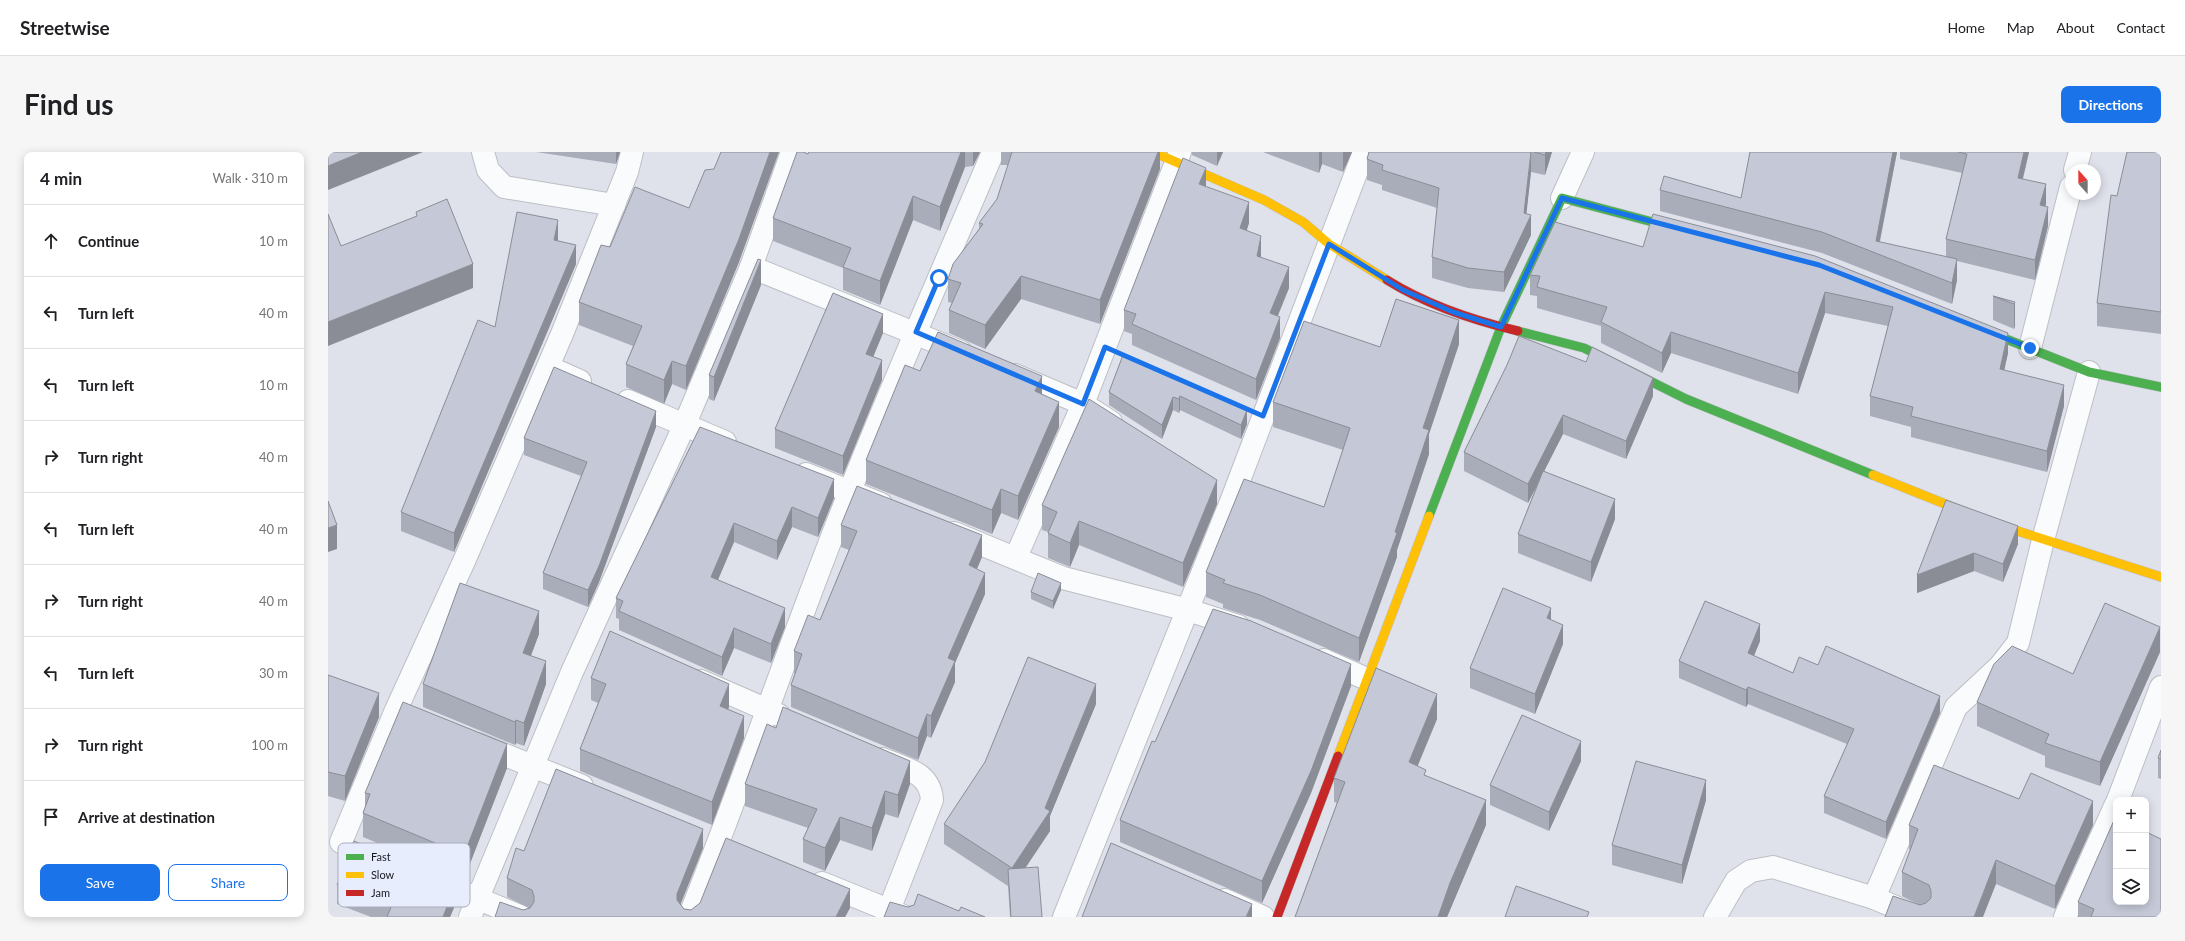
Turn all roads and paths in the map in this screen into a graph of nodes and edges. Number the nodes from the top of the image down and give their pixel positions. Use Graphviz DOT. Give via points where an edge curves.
graph roads {
  1 [pos="483,152"];
  2 [pos="632,152"];
  3 [pos="792,152"];
  4 [pos="993,152"];
  5 [pos="1153,152"];
  6 [pos="1364,152"];
  7 [pos="1583,152"];
  8 [pos="2080,152"];
  9 [pos="1178,157"];
  10 [pos="2077,164"];
  11 [pos="1562,198"];
  12 [pos="2068,200"];
  13 [pos="614,205"];
  14 [pos="1690,232"];
  15 [pos="1329,244"];
  16 [pos="751,267"];
  17 [pos="1970,324"];
  18 [pos="1501,327"];
  19 [pos="916,332"];
  20 [pos="1105,347"];
  21 [pos="2030,348"];
  22 [pos="1126,357"];
  23 [pos="548,367"];
  24 [pos="2089,372"];
  25 [pos="2161,387"];
  26 [pos="1083,404"];
  27 [pos="684,426"];
  28 [pos="1128,433"];
  29 [pos="741,449"];
  30 [pos="785,466"];
  31 [pos="1213,487"];
  32 [pos="849,491"];
  33 [pos="1232,499"];
  34 [pos="900,511"];
  35 [pos="936,526"];
  36 [pos="2043,540"];
  37 [pos="1016,557"];
  38 [pos="2161,577"];
  39 [pos="1188,610"];
  40 [pos="590,631"];
  41 [pos="1256,631"];
  42 [pos="612,641"];
  43 [pos="1305,652"];
  44 [pos="682,672"];
  45 [pos="1368,680"];
  46 [pos="2161,687"];
  47 [pos="376,703"];
  48 [pos="396,710"];
  49 [pos="767,710"];
  50 [pos="418,719"];
  51 [pos="795,722"];
  52 [pos="461,737"];
  53 [pos="866,752"];
  54 [pos="532,766"];
  55 [pos="597,792"];
  56 [pos="2119,797"];
  57 [pos="2113,811"];
  58 [pos="698,833"];
  59 [pos="335,839"];
  60 [pos="727,844"];
  61 [pos="1093,844"];
  62 [pos="1114,853"];
  63 [pos="800,874"];
  64 [pos="1207,893"];
  65 [pos="1874,898"];
  66 [pos="473,908"];
  67 [pos="884,912"];
  68 [pos="522,917"];
  69 [pos="689,917"];
  70 [pos="1064,917"];
  71 [pos="1263,917"];
  72 [pos="1277,917"];
  73 [pos="1715,917"];
  74 [pos="1918,917"];
  75 [pos="2065,917"];
  1 -- 13 [label="street" via="488,170 504,187"];
  2 -- 13 [label="street"];
  3 -- 16 [label="street"];
  4 -- 19 [label="street"];
  5 -- 9 [label="street"];
  6 -- 15 [label="street"];
  7 -- 11 [label="street"];
  8 -- 10 [label="street"];
  9 -- 15 [label="street" via="1303,222"];
  9 -- 20 [label="street"];
  11 -- 14 [label="street"];
  11 -- 18 [label="street"];
  12 -- 21 [label="street"];
  13 -- 23 [label="street"];
  15 -- 18 [label="street" via="1403,290 1453,312"];
  15 -- 33 [label="street" via="1255,413"];
  16 -- 19 [label="street"];
  16 -- 27 [label="street"];
  17 -- 21 [label="street"];
  18 -- 36 [label="street" via="1584,348 1686,399 1990,522"];
  18 -- 45 [label="street"];
  19 -- 26 [label="street"];
  19 -- 32 [label="street"];
  20 -- 22 [label="street"];
  20 -- 26 [label="street"];
  21 -- 24 [label="street"];
  23 -- 27 [label="street"];
  23 -- 48 [label="street"];
  24 -- 25 [label="street"];
  24 -- 36 [label="street"];
  26 -- 28 [label="street"];
  26 -- 37 [label="street"];
  27 -- 29 [label="street"];
  27 -- 40 [label="street"];
  30 -- 32 [label="street"];
  31 -- 33 [label="street"];
  32 -- 34 [label="street"];
  32 -- 49 [label="street"];
  33 -- 39 [label="street"];
  35 -- 37 [label="street"];
  36 -- 38 [label="street"];
  36 -- 65 [label="street" via="2018,643 2000,666 1956,707"];
  37 -- 39 [label="street" via="1063,578"];
  39 -- 41 [label="street"];
  39 -- 61 [label="street"];
  40 -- 42 [label="street"];
  40 -- 54 [label="street"];
  43 -- 45 [label="street"];
  44 -- 49 [label="street"];
  45 -- 72 [label="street"];
  46 -- 56 [label="street"];
  47 -- 48 [label="street"];
  48 -- 50 [label="street"];
  48 -- 59 [label="street"];
  49 -- 51 [label="street"];
  49 -- 60 [label="street"];
  52 -- 54 [label="street"];
  53 -- 67 [label="street" via="915,772 926,780 931,788 932,800"];
  54 -- 55 [label="street"];
  54 -- 66 [label="street"];
  57 -- 75 [label="street"];
  58 -- 60 [label="street"];
  60 -- 69 [label="street"];
  61 -- 62 [label="street"];
  61 -- 70 [label="street"];
  63 -- 67 [label="street"];
  64 -- 71 [label="street"];
  65 -- 73 [label="street" via="1773,867 1751,871 1736,882"];
  65 -- 74 [label="street"];
  66 -- 68 [label="street"];
}
